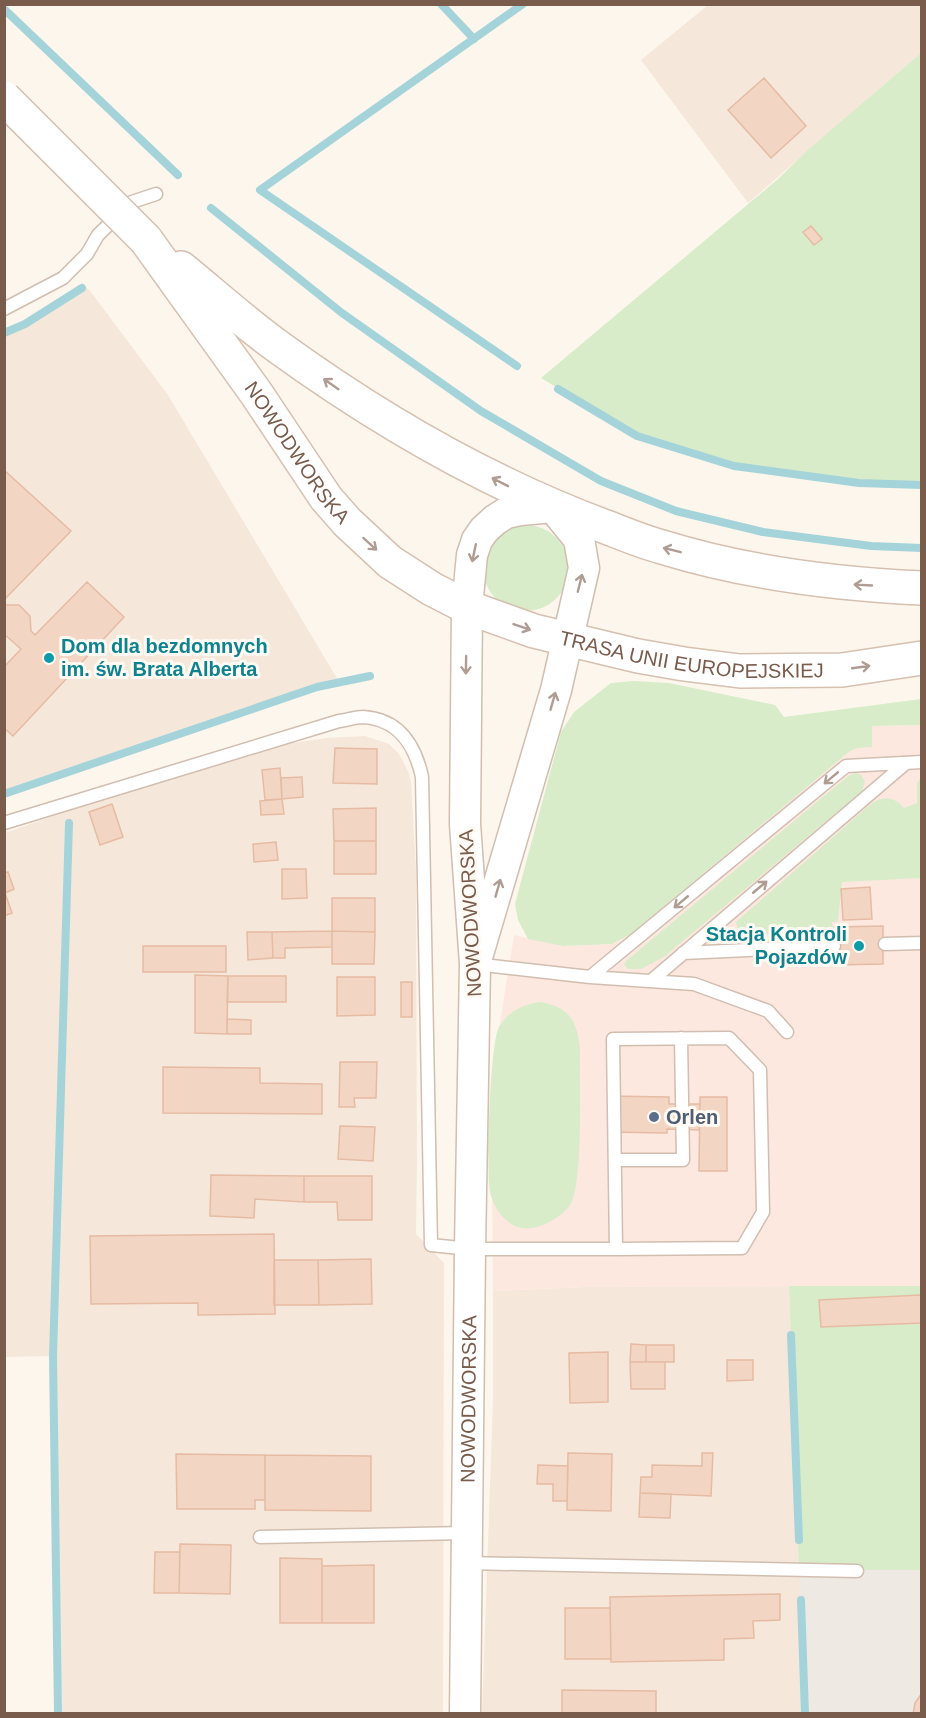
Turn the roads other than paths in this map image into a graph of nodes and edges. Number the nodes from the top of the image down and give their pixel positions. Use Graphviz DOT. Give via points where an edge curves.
graph roads {
  1 [pos="4,98"];
  2 [pos="156,194"];
  3 [pos="146,240"];
  4 [pos="4,309"];
  5 [pos="553,507"];
  6 [pos="921,588"];
  7 [pos="467,607"];
  8 [pos="567,639"];
  9 [pos="921,658"];
  10 [pos="921,762"];
  11 [pos="906,763"];
  12 [pos="4,823"];
  13 [pos="921,943"];
  14 [pos="885,944"];
  15 [pos="834,946"];
  16 [pos="683,953"];
  17 [pos="476,964"];
  18 [pos="590,977"];
  19 [pos="652,980"];
  20 [pos="787,1032"];
  21 [pos="681,1038"];
  22 [pos="615,1160"];
  23 [pos="615,1249"];
  24 [pos="470,1250"];
  25 [pos="466,1533"];
  26 [pos="260,1537"];
  27 [pos="466,1563"];
  28 [pos="857,1571"];
  29 [pos="465,1713"];
  1 -- 3 [label="main road, NOWODWORSKA, bridge"];
  2 -- 4 [label="lane" via="132,202 63,278"];
  5 -- 3 [label="main road, NOWODWORSKA, one-way" via="447,455 341,391 274,344"];
  3 -- 7 [label="main road, NOWODWORSKA, one-way" via="346,522 397,567"];
  6 -- 5 [label="main road, one-way" via="857,585 727,564 661,547"];
  5 -- 7 [label="street, one-way" via="506,513 484,530 472,555"];
  8 -- 5 [label="street, one-way" via="584,568 583,552 579,539"];
  7 -- 8 [label="main road, TRASA UNII EUROPEJSKIEJ, one-way"];
  7 -- 17 [label="street, NOWODWORSKA, one-way" via="465,824"];
  8 -- 9 [label="main road, TRASA UNII EUROPEJSKIEJ, one-way" via="638,656 740,671 842,670"];
  17 -- 8 [label="street, one-way" via="556,690"];
  10 -- 11 [label="lane"];
  16 -- 11 [label="lane, one-way"];
  11 -- 18 [label="lane, one-way" via="846,766"];
  12 -- 24 [label="lane" via="339,721 363,717 398,729 412,745 422,777 431,1245"];
  13 -- 14 [label="lane"];
  15 -- 16 [label="lane"];
  16 -- 19 [label="lane"];
  17 -- 18 [label="lane"];
  17 -- 24 [label="street, NOWODWORSKA"];
  18 -- 19 [label="lane"];
  19 -- 20 [label="lane" via="694,984 768,1011"];
  21 -- 22 [label="lane" via="613,1039"];
  21 -- 22 [label="lane" via="683,1160"];
  21 -- 23 [label="lane" via="729,1038 760,1070 763,1212 742,1248"];
  22 -- 23 [label="lane"];
  23 -- 24 [label="lane"];
  24 -- 25 [label="street, NOWODWORSKA"];
  25 -- 26 [label="lane"];
  25 -- 27 [label="street, NOWODWORSKA"];
  27 -- 28 [label="lane"];
  27 -- 29 [label="street, NOWODWORSKA"];
}
